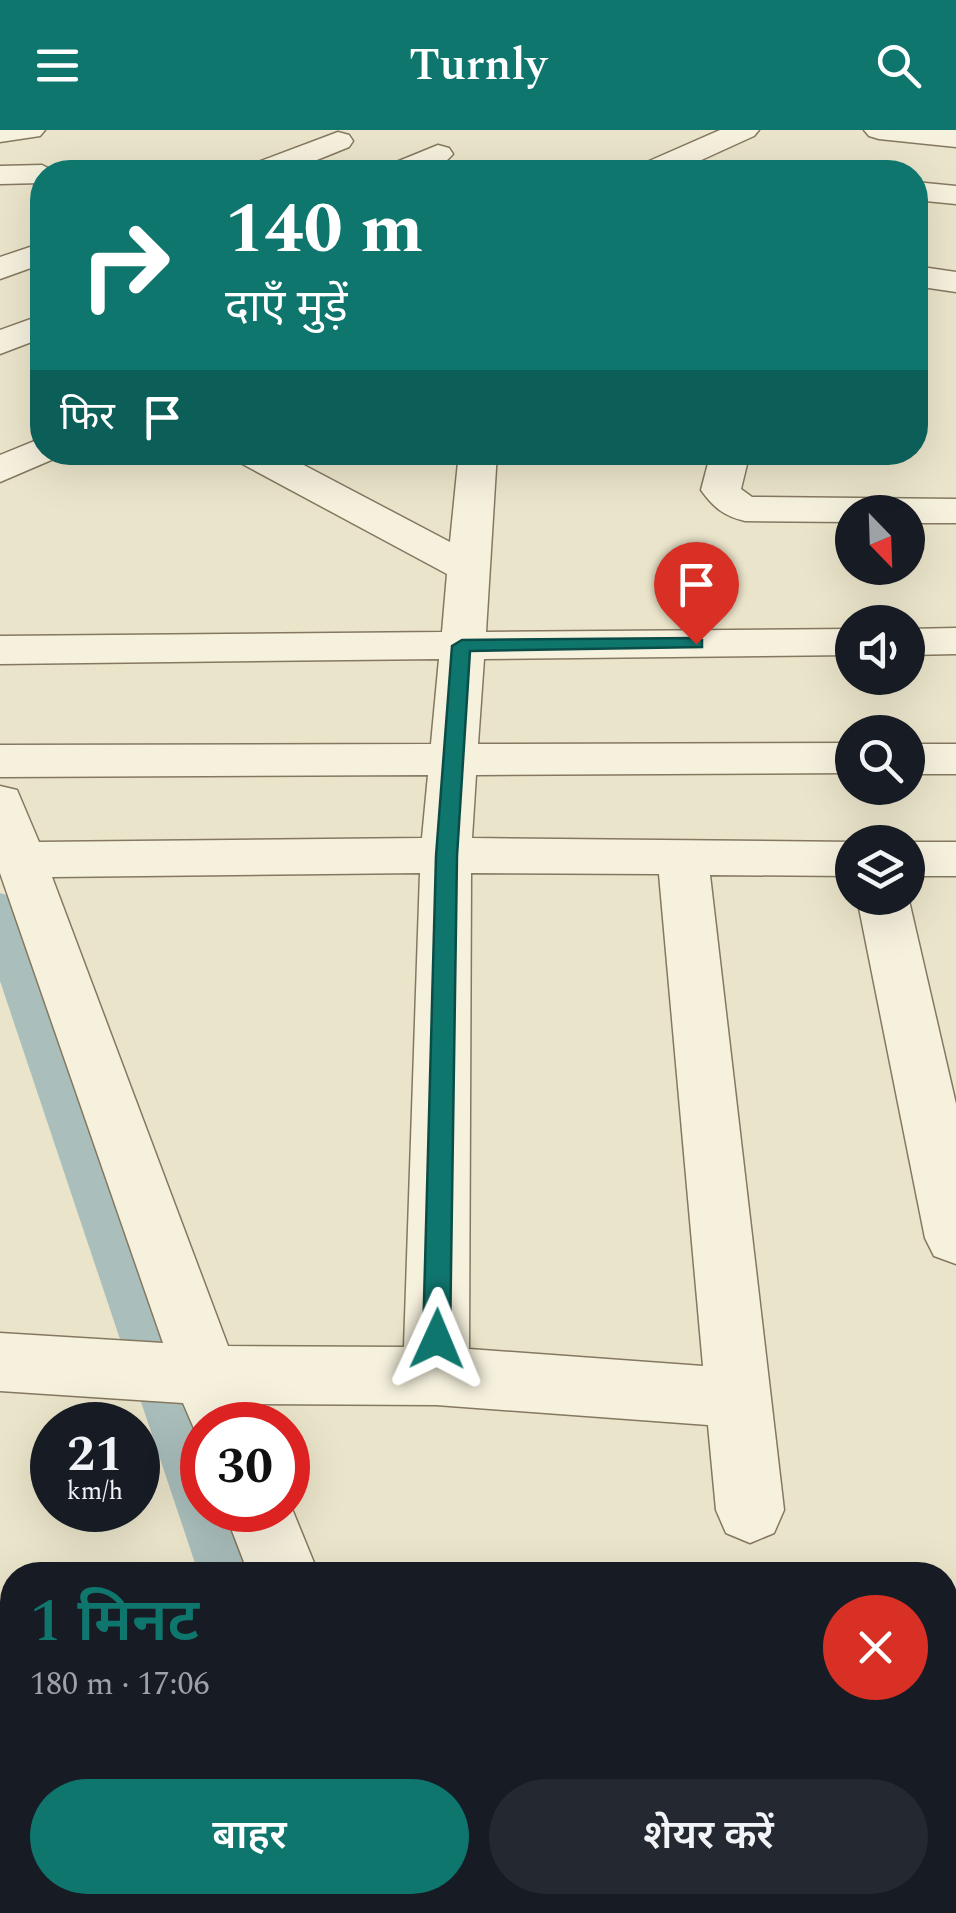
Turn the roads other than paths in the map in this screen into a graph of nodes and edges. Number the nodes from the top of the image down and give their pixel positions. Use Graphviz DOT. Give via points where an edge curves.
graph roads {
  1 [pos="30,130"];
  2 [pos="744,130"];
  3 [pos="880,130"];
  4 [pos="0,134"];
  5 [pos="956,138"];
  6 [pos="338,140"];
  7 [pos="438,154"];
  8 [pos="290,160"];
  9 [pos="425,160"];
  10 [pos="679,160"];
  11 [pos="30,174"];
  12 [pos="0,175"];
  13 [pos="928,192"];
  14 [pos="956,195"];
  15 [pos="928,278"];
  16 [pos="956,282"];
  17 [pos="30,331"];
  18 [pos="0,344"];
  19 [pos="30,456"];
  20 [pos="274,465"];
  21 [pos="477,465"];
  22 [pos="728,465"];
  23 [pos="0,470"];
  24 [pos="956,511"];
  25 [pos="468,568"];
  26 [pos="835,642"];
  27 [pos="925,642"];
  28 [pos="956,642"];
  29 [pos="462,646"];
  30 [pos="0,650"];
  31 [pos="453,757"];
  32 [pos="835,758"];
  33 [pos="925,758"];
  34 [pos="956,759"];
  35 [pos="0,761"];
  36 [pos="0,802"];
  37 [pos="446,856"];
  38 [pos="683,857"];
  39 [pos="835,858"];
  40 [pos="925,859"];
  41 [pos="956,859"];
  42 [pos="20,860"];
  43 [pos="887,915"];
  44 [pos="956,1238"];
  45 [pos="0,1362"];
  46 [pos="436,1376"];
  47 [pos="738,1398"];
  48 [pos="214,1400"];
  49 [pos="750,1510"];
  50 [pos="267,1532"];
  51 [pos="279,1562"];
  1 -- 4 [label="street"];
  2 -- 10 [label="street"];
  3 -- 5 [label="street"];
  6 -- 8 [label="street"];
  7 -- 9 [label="street"];
  11 -- 12 [label="street"];
  13 -- 14 [label="street"];
  15 -- 16 [label="street"];
  17 -- 18 [label="street"];
  19 -- 23 [label="street"];
  20 -- 25 [label="street"];
  21 -- 25 [label="street"];
  22 -- 24 [label="street" via="721,490 745,509"];
  25 -- 29 [label="street"];
  26 -- 29 [label="street"];
  27 -- 28 [label="street"];
  29 -- 30 [label="street"];
  29 -- 31 [label="street"];
  31 -- 32 [label="street"];
  31 -- 35 [label="street"];
  31 -- 37 [label="street"];
  33 -- 34 [label="street"];
  36 -- 42 [label="street"];
  37 -- 38 [label="street"];
  37 -- 42 [label="street"];
  37 -- 46 [label="street"];
  38 -- 39 [label="street"];
  38 -- 47 [label="street"];
  40 -- 41 [label="street"];
  42 -- 48 [label="street"];
  43 -- 44 [label="street"];
  45 -- 48 [label="street"];
  46 -- 47 [label="street"];
  46 -- 48 [label="street"];
  47 -- 49 [label="street"];
  50 -- 51 [label="street"];
}
